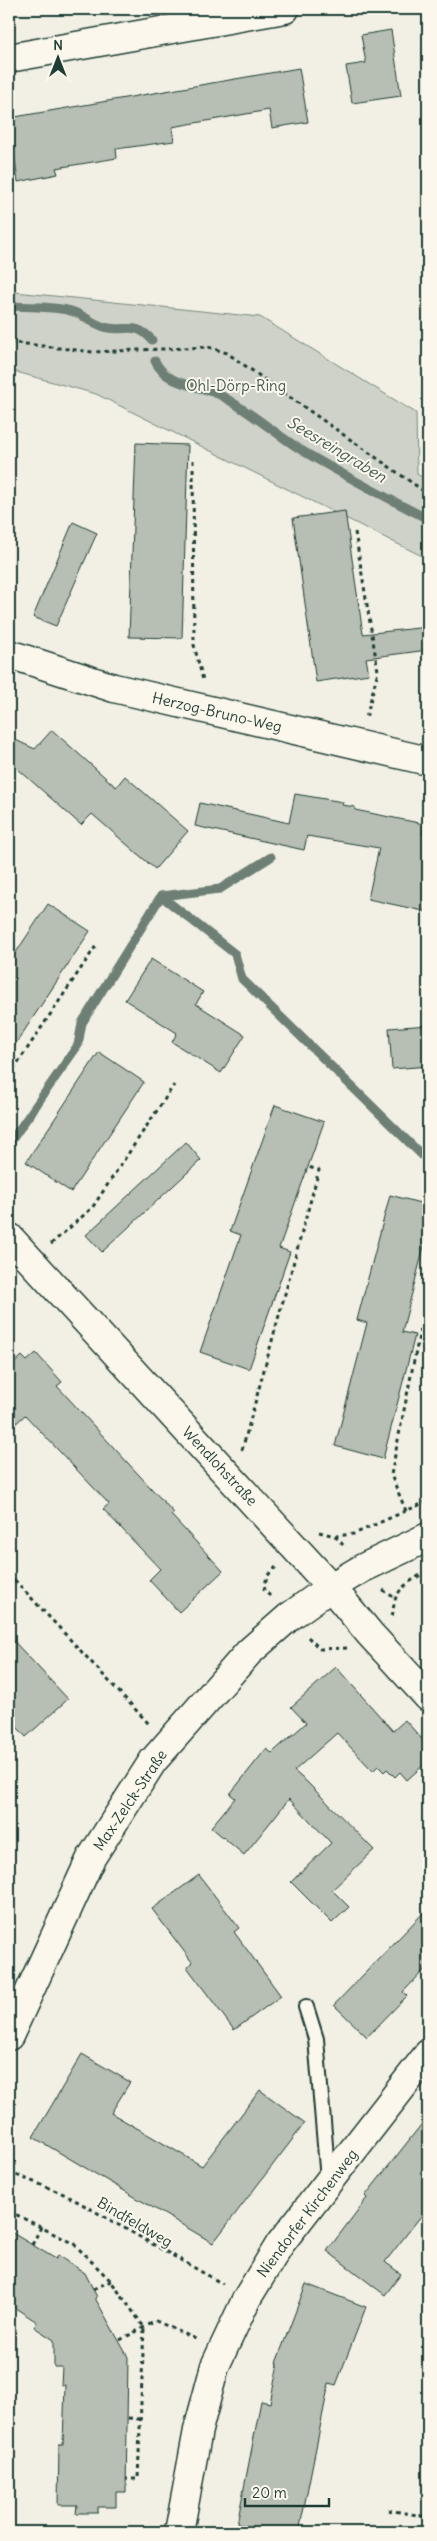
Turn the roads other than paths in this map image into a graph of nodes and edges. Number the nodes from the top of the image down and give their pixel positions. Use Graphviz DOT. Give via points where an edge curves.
graph roads {
  1 [pos="285,9"];
  2 [pos="9,58"];
  3 [pos="9,654"];
  4 [pos="428,760"];
  5 [pos="9,1237"];
  6 [pos="428,1538"];
  7 [pos="331,1587"];
  8 [pos="428,1697"];
  9 [pos="306,2007"];
  10 [pos="9,2036"];
  11 [pos="428,2054"];
  12 [pos="328,2183"];
  13 [pos="179,2532"];
  1 -- 2 [label="street"];
  3 -- 4 [label="street, Herzog-Bruno-Weg" via="114,688"];
  5 -- 7 [label="street, Wendlohstraße"];
  6 -- 7 [label="street, Max-Zelck-Straße" via="363,1568"];
  7 -- 8 [label="street, Wendlohstraße"];
  7 -- 10 [label="street, Max-Zelck-Straße" via="289,1617 249,1652 153,1761 91,1858"];
  9 -- 12 [label="lane" via="316,2040"];
  11 -- 12 [label="street, Niendorfer Kirchenweg"];
  12 -- 13 [label="street, Niendorfer Kirchenweg" via="280,2244 247,2298 221,2351 198,2430"];
}
